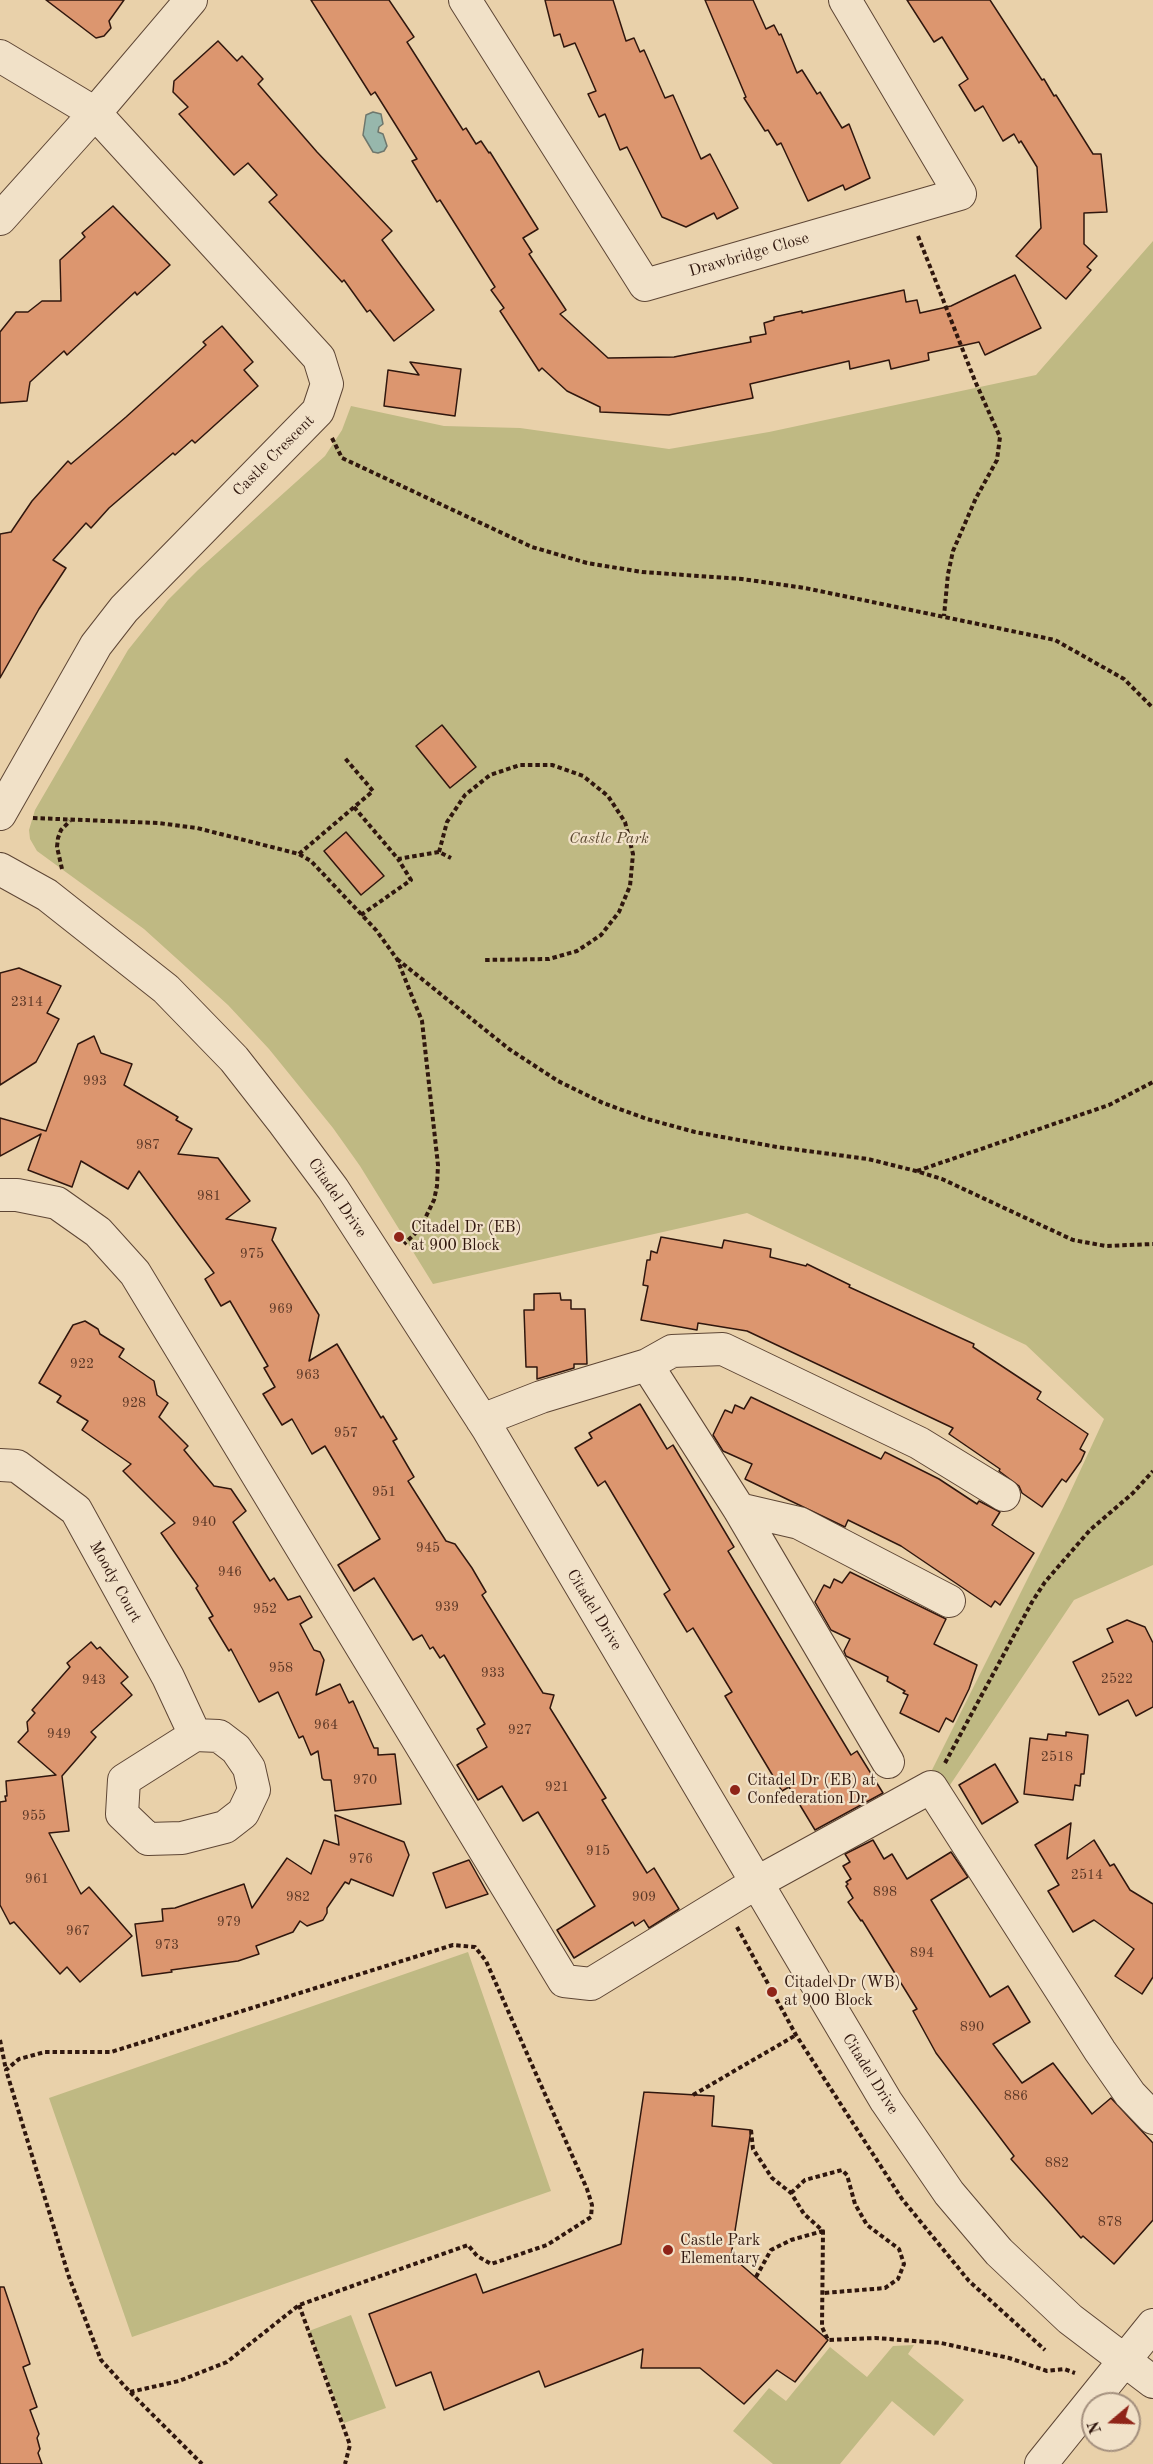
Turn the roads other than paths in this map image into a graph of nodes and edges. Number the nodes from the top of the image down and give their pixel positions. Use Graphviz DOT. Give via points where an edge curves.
graph roads {
  1 [pos="190,0"];
  2 [pos="465,0"];
  3 [pos="845,0"];
  4 [pos="0,56"];
  5 [pos="95,113"];
  6 [pos="0,219"];
  7 [pos="0,814"];
  8 [pos="0,869"];
  9 [pos="0,1195"];
  10 [pos="647,1365"];
  11 [pos="482,1420"];
  12 [pos="0,1465"];
  13 [pos="1004,1495"];
  14 [pos="739,1509"];
  15 [pos="949,1601"];
  16 [pos="195,1735"];
  17 [pos="888,1762"];
  18 [pos="756,1883"];
  19 [pos="1153,2118"];
  20 [pos="1153,2325"];
  21 [pos="1124,2361"];
  22 [pos="1153,2382"];
  23 [pos="1041,2464"];
  1 -- 5 [label="street"];
  2 -- 3 [label="street, Drawbridge Close" via="645,285 960,194"];
  4 -- 5 [label="street, Castle Crescent"];
  5 -- 6 [label="street"];
  5 -- 7 [label="street, Castle Crescent" via="319,358 327,384 318,411 123,609 96,645"];
  8 -- 11 [label="street, Citadel Drive" via="47,895 166,989 234,1059 333,1189"];
  9 -- 18 [label="street" via="57,1203 98,1232 135,1273 564,1981 591,1984"];
  10 -- 11 [label="street" via="541,1397"];
  10 -- 13 [label="street" via="672,1351 723,1349 919,1443"];
  10 -- 14 [label="street"];
  11 -- 18 [label="street, Citadel Drive"];
  12 -- 16 [label="street, Moody Court" via="17,1466 76,1510 168,1677"];
  14 -- 15 [label="street" via="800,1523"];
  14 -- 17 [label="street"];
  18 -- 19 [label="street" via="931,1787 1100,2051 1130,2094"];
  18 -- 21 [label="street, Citadel Drive" via="886,2101 949,2193 999,2252 1070,2319"];
  20 -- 21 [label="street"];
  21 -- 22 [label="street, Citadel Drive"];
  21 -- 23 [label="street"];
}
